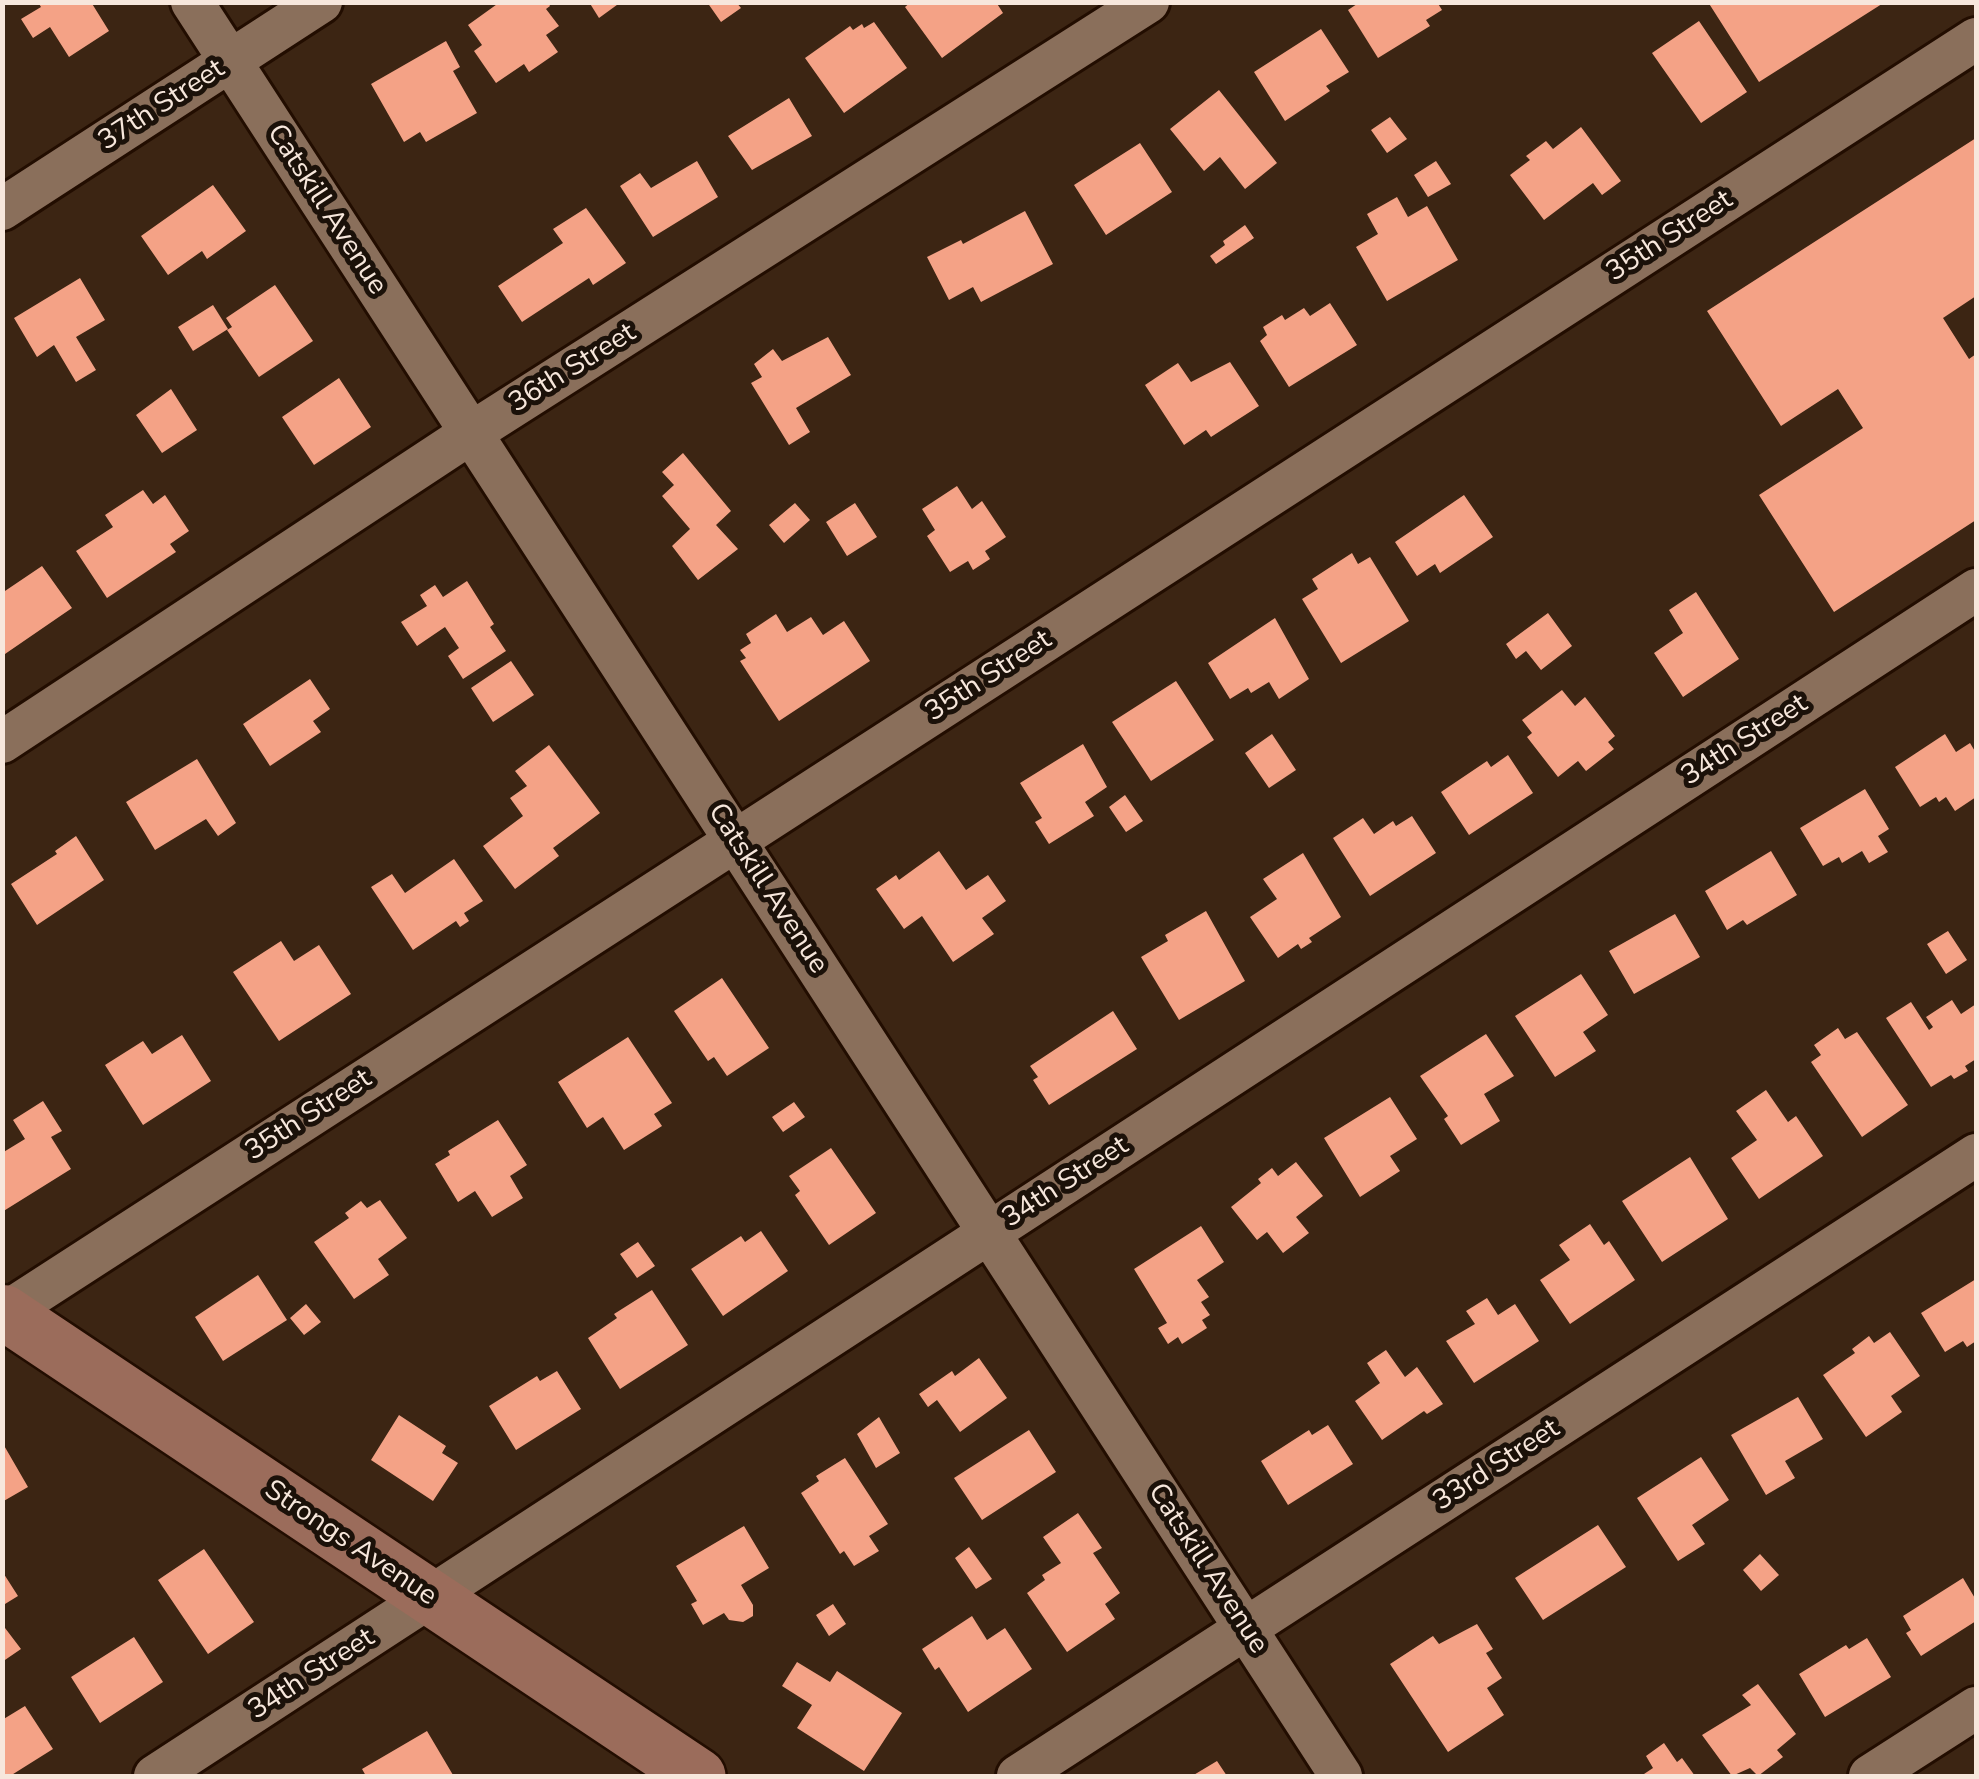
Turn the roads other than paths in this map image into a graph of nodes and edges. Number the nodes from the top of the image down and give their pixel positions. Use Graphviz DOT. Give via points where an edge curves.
graph roads {
  1 [pos="192,2"];
  2 [pos="321,2"];
  3 [pos="1148,2"];
  4 [pos="1976,40"];
  5 [pos="230,62"];
  6 [pos="2,209"];
  7 [pos="471,434"];
  8 [pos="1976,590"];
  9 [pos="2,742"];
  10 [pos="736,841"];
  11 [pos="1976,1156"];
  12 [pos="989,1233"];
  13 [pos="3,1313"];
  14 [pos="430,1598"];
  15 [pos="1246,1629"];
  16 [pos="1976,1708"];
  17 [pos="155,1776"];
  18 [pos="698,1776"];
  19 [pos="1018,1776"];
  20 [pos="1341,1776"];
  21 [pos="1870,1776"];
  1 -- 5 [label="street, Catskill Avenue"];
  2 -- 5 [label="street, 37th Street"];
  3 -- 7 [label="street, 36th Street"];
  4 -- 10 [label="street, 35th Street"];
  5 -- 6 [label="street, 37th Street"];
  5 -- 7 [label="street, Catskill Avenue"];
  7 -- 9 [label="street, 36th Street"];
  7 -- 10 [label="street, Catskill Avenue"];
  8 -- 12 [label="street, 34th Street"];
  10 -- 12 [label="street, Catskill Avenue"];
  10 -- 13 [label="street, 35th Street"];
  11 -- 15 [label="street, 33rd Street"];
  12 -- 14 [label="street, 34th Street"];
  12 -- 15 [label="street, Catskill Avenue"];
  13 -- 14 [label="street, Strongs Avenue"];
  14 -- 17 [label="street, 34th Street"];
  14 -- 18 [label="street, Strongs Avenue"];
  15 -- 19 [label="street, 33rd Street"];
  15 -- 20 [label="street, Catskill Avenue"];
  16 -- 21 [label="street"];
}
